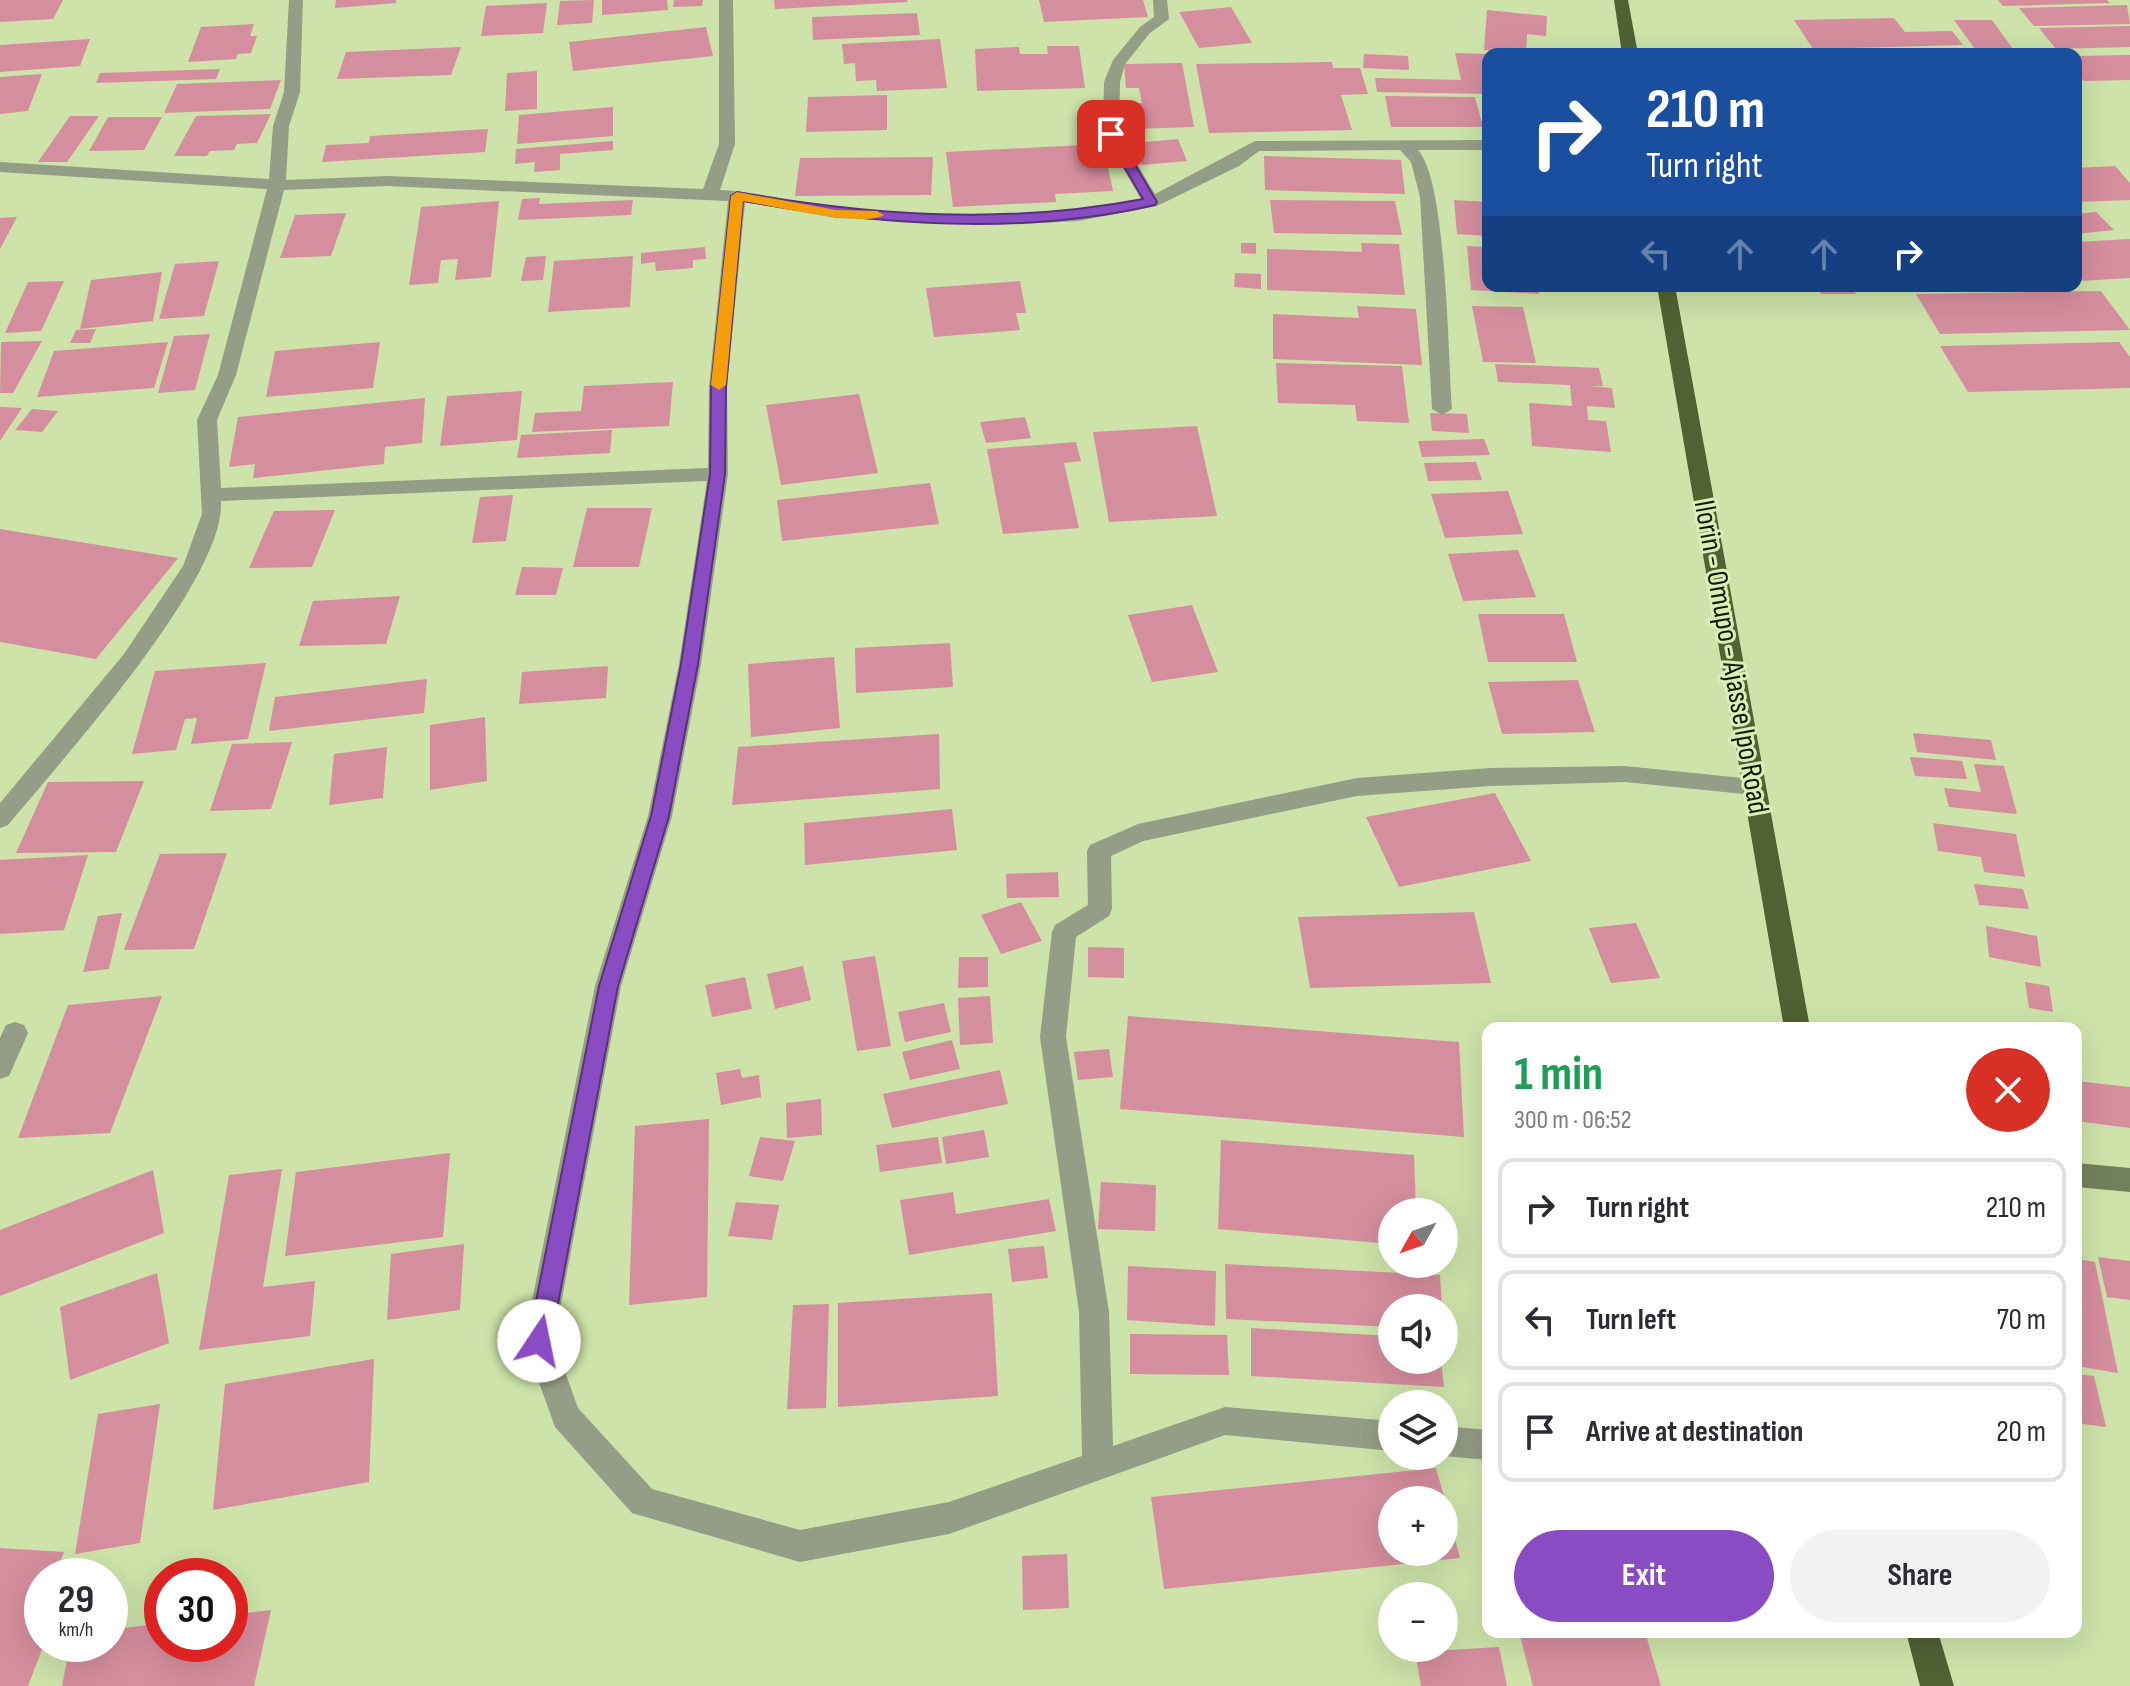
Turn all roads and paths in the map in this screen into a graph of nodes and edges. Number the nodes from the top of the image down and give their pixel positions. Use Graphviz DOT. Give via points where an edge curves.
graph roads {
  1 [pos="296,0"];
  2 [pos="726,0"];
  3 [pos="1160,0"];
  4 [pos="1621,0"];
  5 [pos="1629,48"];
  6 [pos="1402,143"];
  7 [pos="1482,145"];
  8 [pos="0,167"];
  9 [pos="277,185"];
  10 [pos="710,195"];
  11 [pos="737,196"];
  12 [pos="1151,202"];
  13 [pos="1667,292"];
  14 [pos="1442,409"];
  15 [pos="718,474"];
  16 [pos="213,495"];
  17 [pos="1754,786"];
  18 [pos="0,819"];
  19 [pos="1796,1022"];
  20 [pos="15,1033"];
  21 [pos="0,1068"];
  22 [pos="2082,1176"];
  23 [pos="2130,1180"];
  24 [pos="1378,1435"];
  25 [pos="1458,1442"];
  26 [pos="1482,1444"];
  27 [pos="1098,1466"];
  28 [pos="1924,1638"];
  29 [pos="1937,1686"];
  1 -- 9 [label="street" via="292,92 281,126"];
  2 -- 10 [label="street" via="727,144"];
  3 -- 12 [label="street" via="1162,19 1145,30 1118,63 1112,82 1111,134"];
  4 -- 5 [label="highway"];
  6 -- 7 [label="street"];
  6 -- 12 [label="street" via="1255,146"];
  6 -- 14 [label="street" via="1419,161 1428,197"];
  8 -- 9 [label="street"];
  9 -- 10 [label="street" via="387,181"];
  9 -- 16 [label="street" via="227,375 207,420"];
  10 -- 11 [label="street"];
  11 -- 12 [label="street" via="836,213 992,220 1078,216"];
  11 -- 15 [label="street" via="718,387"];
  13 -- 17 [label="highway, Ilorin - Omupo - Ajasse Ipo Road"];
  15 -- 16 [label="street"];
  15 -- 27 [label="street" via="690,664 660,816 608,986 539,1341 566,1417 643,1502 800,1546 949,1518"];
  16 -- 18 [label="street" via="212,514 193,567 132,659"];
  17 -- 19 [label="highway, Ilorin - Omupo - Ajasse Ipo Road"];
  17 -- 27 [label="street" via="1625,774 1357,787 1138,833 1099,851 1100,909 1064,932 1053,1037 1094,1312"];
  20 -- 21 [label="street"];
  22 -- 23 [label="main road"];
  24 -- 27 [label="street" via="1225,1421"];
  25 -- 26 [label="street"];
  28 -- 29 [label="highway"];
}
